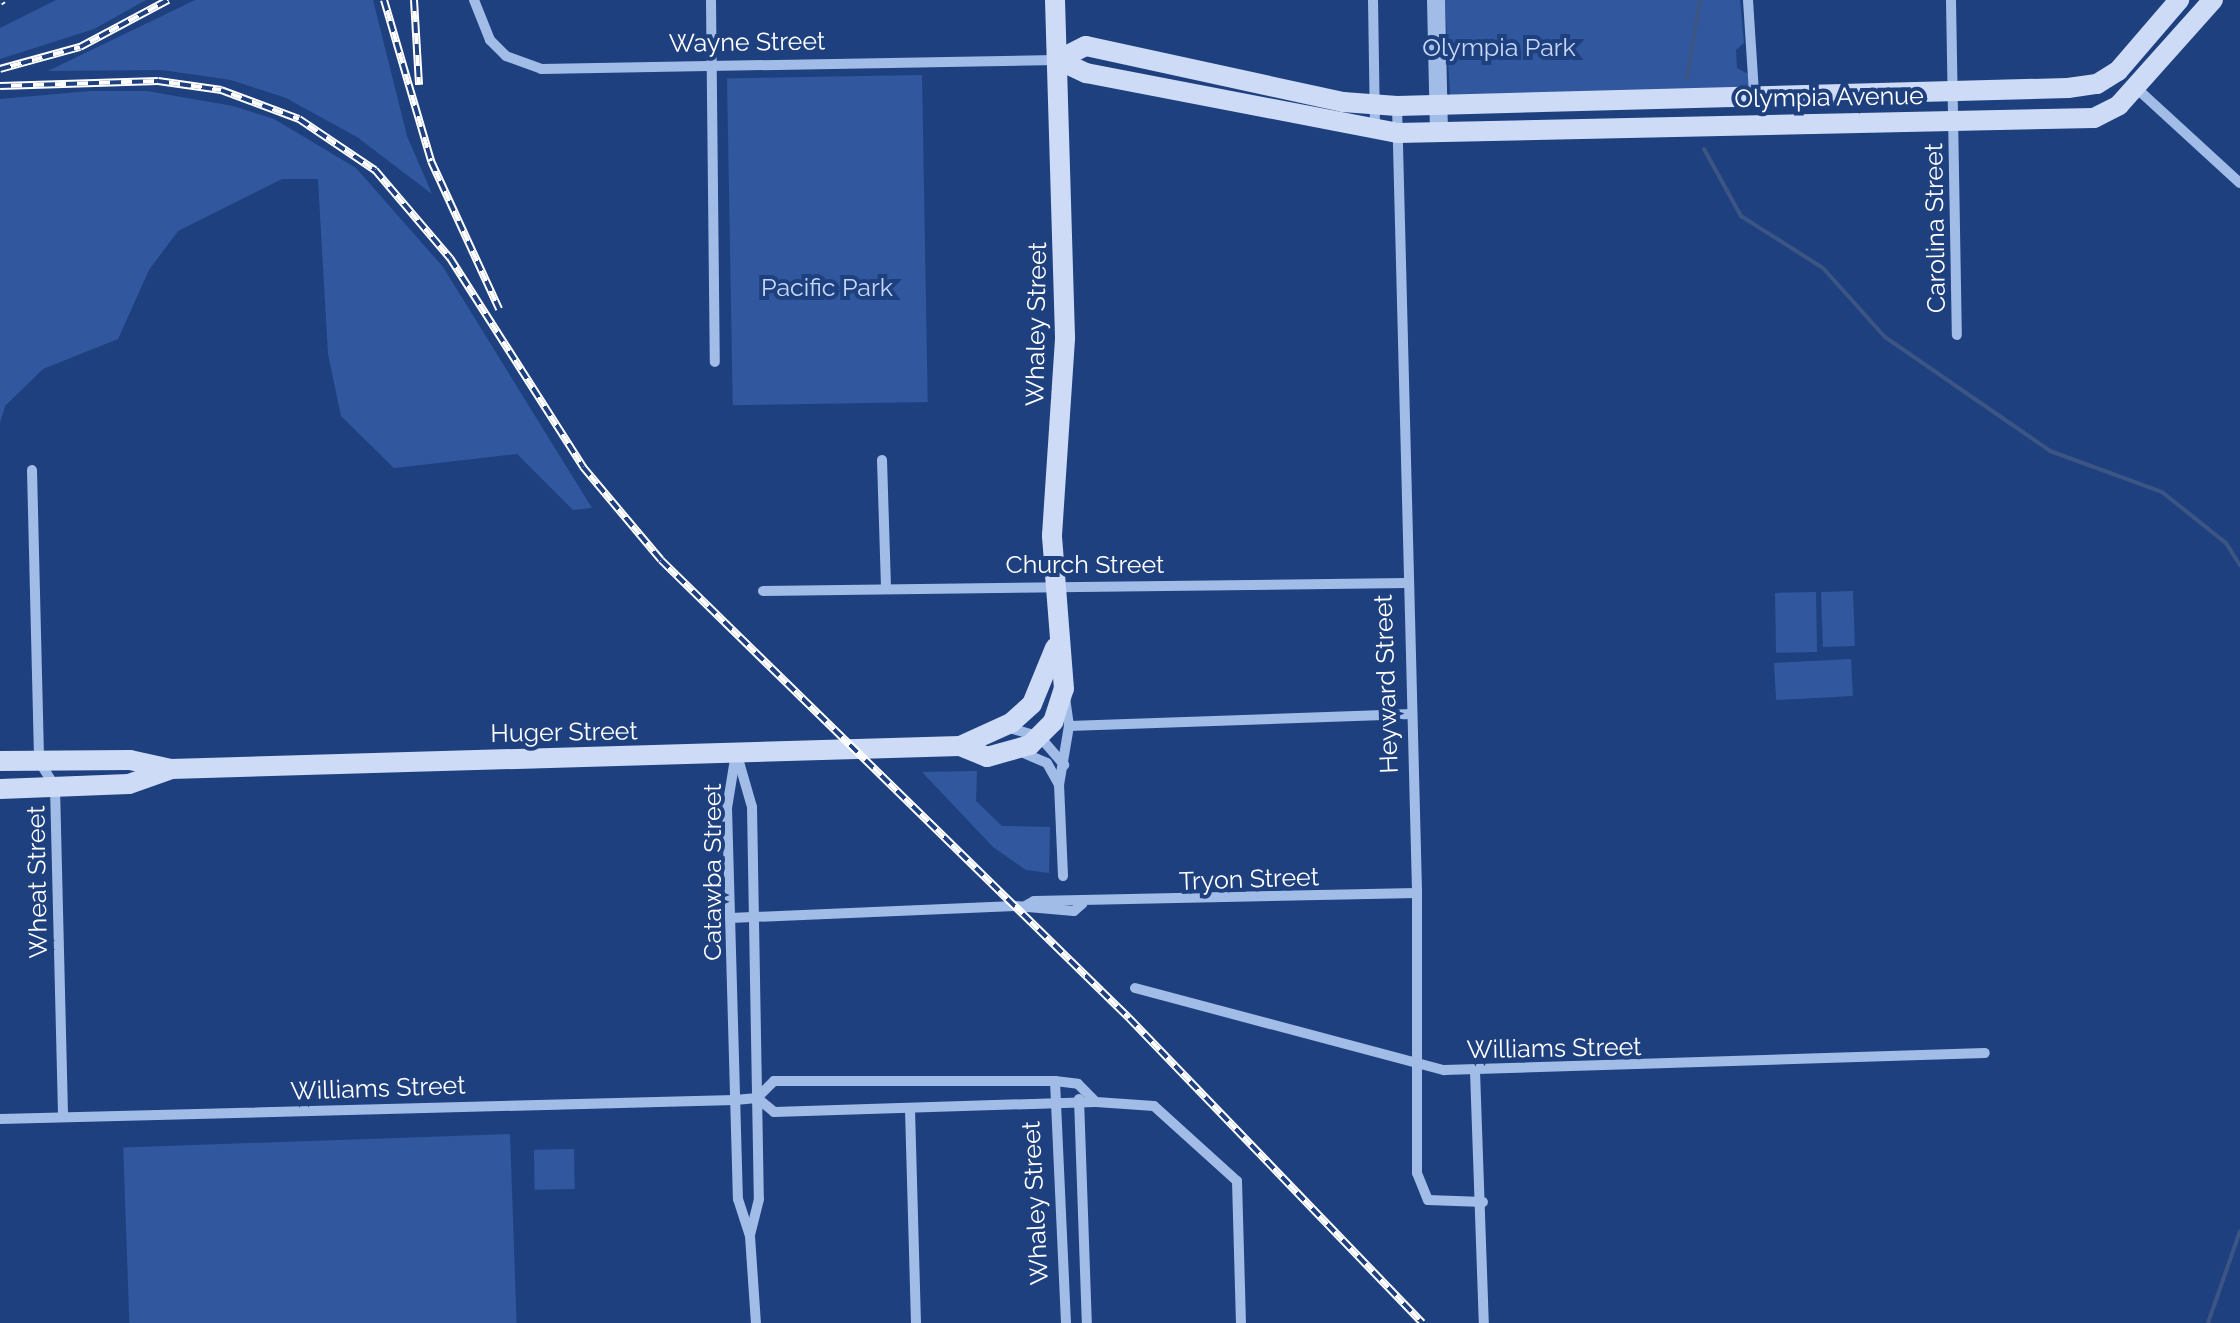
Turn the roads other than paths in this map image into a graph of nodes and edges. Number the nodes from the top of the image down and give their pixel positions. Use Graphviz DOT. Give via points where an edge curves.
graph roads {
  1 [pos="474,0"];
  2 [pos="711,0"];
  3 [pos="1055,0"];
  4 [pos="1373,0"];
  5 [pos="1436,0"];
  6 [pos="1748,0"];
  7 [pos="1951,0"];
  8 [pos="2179,0"];
  9 [pos="2213,0"];
  10 [pos="1058,60"];
  11 [pos="713,69"];
  12 [pos="2118,71"];
  13 [pos="2135,87"];
  14 [pos="1953,90"];
  15 [pos="1754,94"];
  16 [pos="1439,105"];
  17 [pos="1386,106"];
  18 [pos="1954,120"];
  19 [pos="1386,132"];
  20 [pos="1439,133"];
  21 [pos="2240,183"];
  22 [pos="1957,335"];
  23 [pos="715,362"];
  24 [pos="882,460"];
  25 [pos="32,470"];
  26 [pos="1408,583"];
  27 [pos="1053,584"];
  28 [pos="886,585"];
  29 [pos="763,591"];
  30 [pos="1056,648"];
  31 [pos="1064,690"];
  32 [pos="1412,714"];
  33 [pos="1003,726"];
  34 [pos="1069,726"];
  35 [pos="1040,737"];
  36 [pos="960,746"];
  37 [pos="1018,751"];
  38 [pos="736,753"];
  39 [pos="0,761"];
  40 [pos="39,761"];
  41 [pos="1065,766"];
  42 [pos="170,770"];
  43 [pos="1059,785"];
  44 [pos="54,787"];
  45 [pos="0,789"];
  46 [pos="1063,876"];
  47 [pos="1418,894"];
  48 [pos="754,917"];
  49 [pos="730,918"];
  50 [pos="1135,988"];
  51 [pos="1985,1053"];
  52 [pos="1416,1066"];
  53 [pos="1475,1070"];
  54 [pos="1055,1081"];
  55 [pos="1078,1084"];
  56 [pos="757,1098"];
  57 [pos="735,1100"];
  58 [pos="1096,1102"];
  59 [pos="1080,1104"];
  60 [pos="1055,1106"];
  61 [pos="910,1110"];
  62 [pos="62,1118"];
  63 [pos="0,1119"];
  64 [pos="1483,1202"];
  65 [pos="750,1236"];
  66 [pos="756,1323"];
  67 [pos="916,1323"];
  68 [pos="1066,1323"];
  69 [pos="1088,1323"];
  70 [pos="1241,1323"];
  71 [pos="1484,1323"];
  1 -- 11 [label="street, Wayne Street" via="490,40 525,66"];
  2 -- 11 [label="street"];
  3 -- 10 [label="main road, Whaley Street"];
  4 -- 17 [label="street, Heyward Street"];
  5 -- 16 [label="street"];
  6 -- 15 [label="street"];
  7 -- 14 [label="street, Carolina Street"];
  8 -- 12 [label="main road, Olympia Avenue"];
  9 -- 13 [label="main road, Olympia Avenue"];
  10 -- 11 [label="street, Wayne Street"];
  10 -- 17 [label="main road, Wayne Street" via="1086,46"];
  10 -- 19 [label="main road, Wayne Street" via="1086,73"];
  10 -- 27 [label="main road, Whaley Street" via="1065,337"];
  11 -- 23 [label="street"];
  12 -- 13 [label="street"];
  12 -- 14 [label="main road, Olympia Avenue" via="2097,84 2068,88"];
  13 -- 18 [label="main road, Olympia Avenue" via="2120,105 2094,118"];
  13 -- 21 [label="street"];
  14 -- 15 [label="main road, Olympia Avenue"];
  14 -- 18 [label="street, Carolina Street"];
  15 -- 16 [label="main road, Olympia Avenue"];
  16 -- 17 [label="main road, Olympia Avenue"];
  16 -- 20 [label="street"];
  17 -- 19 [label="street, Heyward Street"];
  17 -- 19 [label="street, Heyward Street"];
  18 -- 20 [label="main road, Olympia Avenue"];
  18 -- 22 [label="street, Carolina Street"];
  19 -- 20 [label="main road, Olympia Avenue"];
  19 -- 26 [label="street, Heyward Street"];
  24 -- 28 [label="street"];
  25 -- 40 [label="street, Wheat Street"];
  26 -- 27 [label="street, Church Street"];
  26 -- 32 [label="street, Heyward Street"];
  27 -- 28 [label="street, Church Street"];
  27 -- 30 [label="main road, Whaley Street"];
  28 -- 29 [label="street, Church Street"];
  30 -- 31 [label="main road, Whaley Street"];
  30 -- 33 [label="main road, Whaley Street" via="1032,704"];
  31 -- 34 [label="street, Whaley Street"];
  31 -- 35 [label="main road" via="1059,712"];
  32 -- 34 [label="street"];
  32 -- 47 [label="street, Heyward Street"];
  33 -- 35 [label="street"];
  33 -- 36 [label="main road, Whaley Street"];
  34 -- 41 [label="street, Whaley Street"];
  35 -- 37 [label="main road"];
  35 -- 41 [label="street"];
  36 -- 37 [label="main road" via="987,756"];
  36 -- 38 [label="main road, Huger Street"];
  37 -- 43 [label="street" via="1047,763"];
  38 -- 42 [label="main road, Huger Street"];
  38 -- 48 [label="street, Catawba Street" via="752,807"];
  38 -- 49 [label="street, Catawba Street" via="727,808"];
  39 -- 40 [label="main road, Huger Street"];
  40 -- 42 [label="main road, Huger Street" via="130,760"];
  40 -- 44 [label="street, Wheat Street"];
  41 -- 43 [label="street, Whaley Street"];
  42 -- 44 [label="main road, Huger Street" via="128,784"];
  43 -- 46 [label="street, Whaley Street"];
  44 -- 45 [label="main road, Huger Street"];
  44 -- 62 [label="street, Wheat Street"];
  47 -- 48 [label="street, Tryon Street"];
  47 -- 52 [label="street, Heyward Street"];
  48 -- 49 [label="street, Tryon Street"];
  48 -- 56 [label="street, Catawba Street"];
  49 -- 57 [label="street, Catawba Street"];
  50 -- 52 [label="street, Williams Street"];
  51 -- 53 [label="street, Williams Street"];
  52 -- 53 [label="street, Williams Street"];
  52 -- 64 [label="street, Heyward Street" via="1420,1191 1444,1205"];
  53 -- 64 [label="street"];
  54 -- 55 [label="street, Williams Street"];
  54 -- 56 [label="street, Williams Street" via="774,1081"];
  54 -- 60 [label="street, Whaley Street"];
  55 -- 58 [label="street"];
  55 -- 59 [label="street, Whaley Street"];
  56 -- 57 [label="street, Williams Street"];
  56 -- 61 [label="street, Williams Street" via="774,1112"];
  56 -- 65 [label="street, Catawba Street" via="759,1199"];
  57 -- 62 [label="street, Williams Street"];
  57 -- 65 [label="street, Catawba Street" via="738,1199"];
  58 -- 59 [label="street, Williams Street"];
  58 -- 70 [label="street, Williams Street" via="1154,1106 1237,1181"];
  59 -- 60 [label="street, Williams Street"];
  59 -- 69 [label="street, Whaley Street"];
  60 -- 61 [label="street, Williams Street"];
  60 -- 68 [label="street, Whaley Street"];
  61 -- 67 [label="street"];
  62 -- 63 [label="street, Williams Street"];
  64 -- 71 [label="street"];
  65 -- 66 [label="street, Catawba Street"];
}
